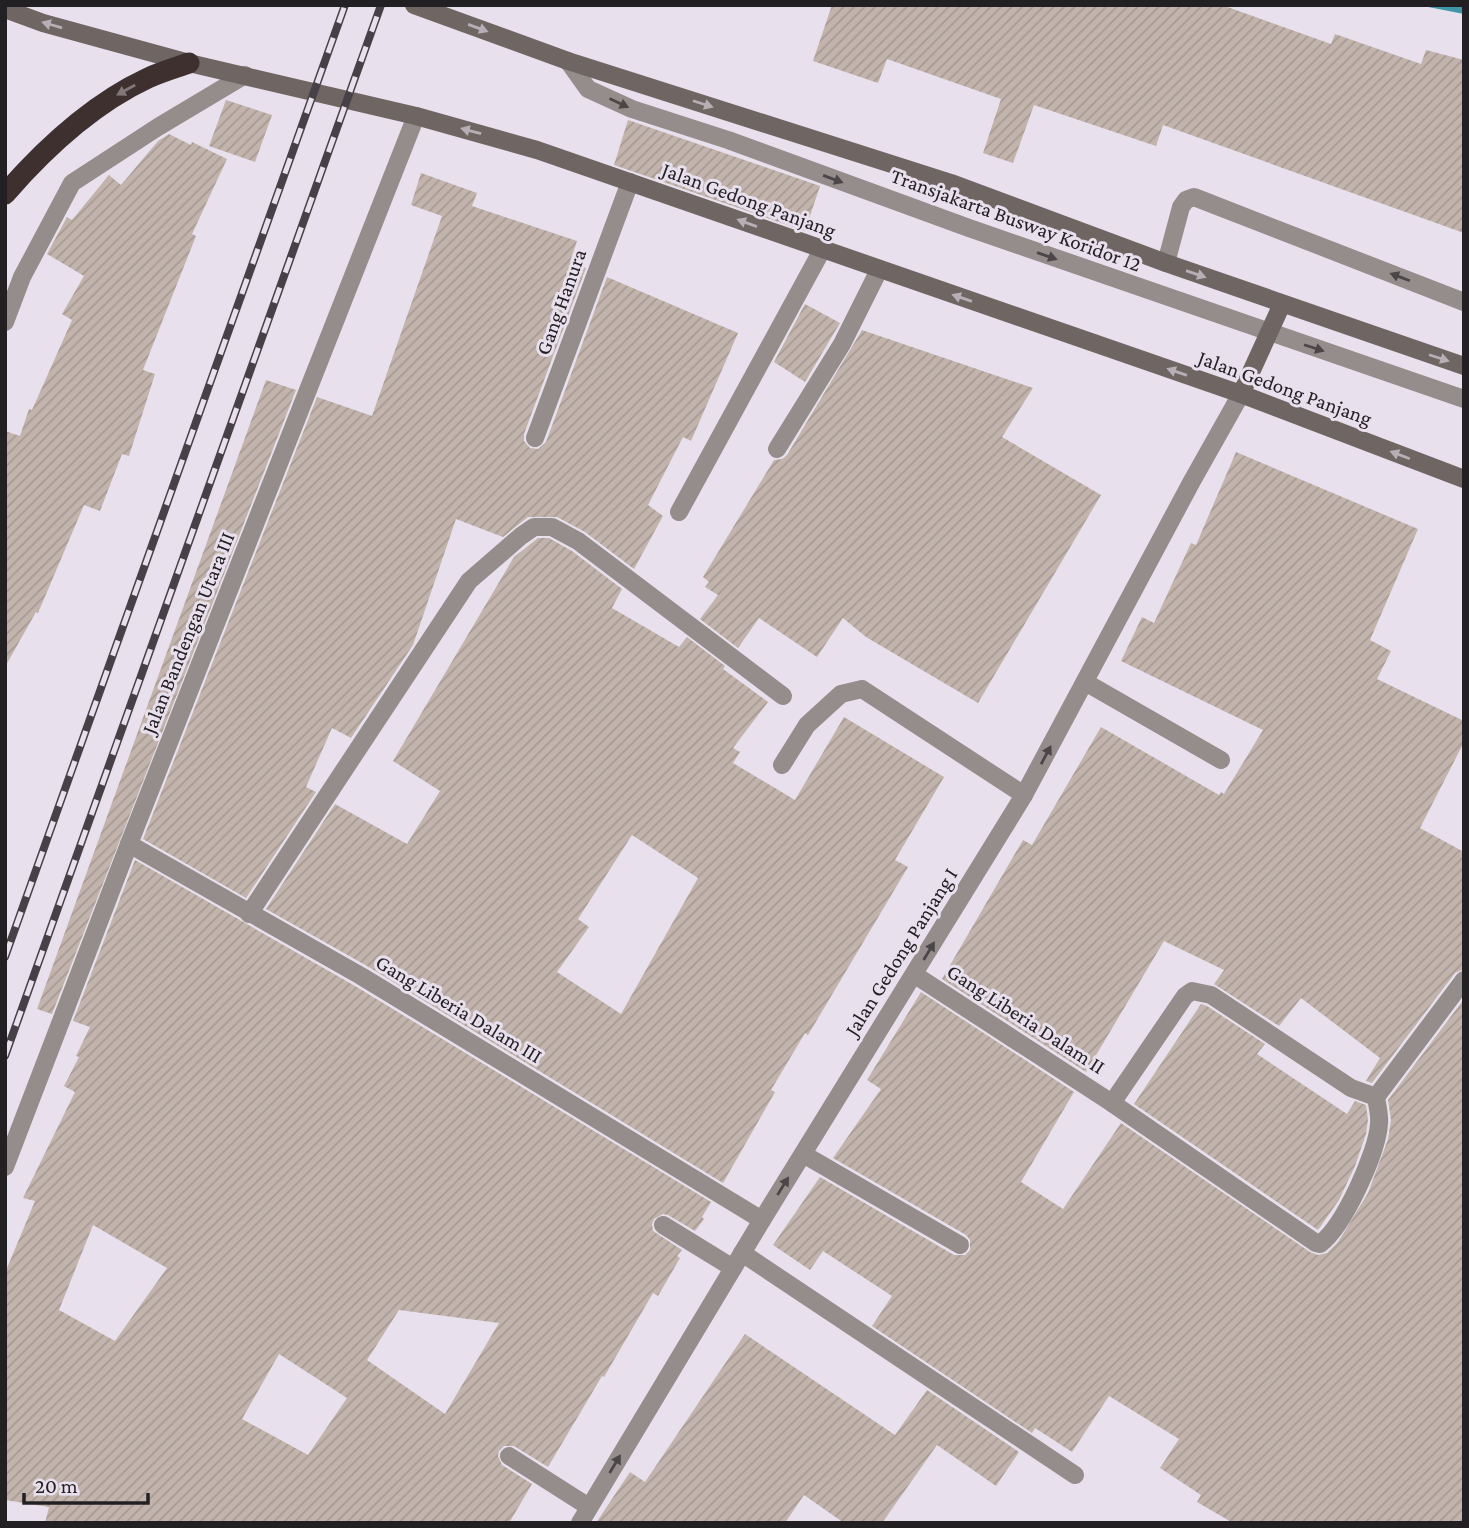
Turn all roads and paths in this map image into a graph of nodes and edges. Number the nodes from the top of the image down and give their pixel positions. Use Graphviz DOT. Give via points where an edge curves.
graph roads {
  1 [pos="414,5"];
  2 [pos="5,9"];
  3 [pos="568,61"];
  4 [pos="189,63"];
  5 [pos="245,75"];
  6 [pos="416,116"];
  7 [pos="630,182"];
  8 [pos="5,194"];
  9 [pos="822,250"];
  10 [pos="1166,263"];
  11 [pos="879,270"];
  12 [pos="1464,302"];
  13 [pos="1282,304"];
  14 [pos="5,322"];
  15 [pos="1270,334"];
  16 [pos="1464,366"];
  17 [pos="1241,394"];
  18 [pos="1464,399"];
  19 [pos="534,438"];
  20 [pos="777,449"];
  21 [pos="1464,480"];
  22 [pos="679,512"];
  23 [pos="1085,682"];
  24 [pos="783,696"];
  25 [pos="1221,760"];
  26 [pos="782,765"];
  27 [pos="1024,795"];
  28 [pos="129,844"];
  29 [pos="249,914"];
  30 [pos="915,975"];
  31 [pos="1464,980"];
  32 [pos="1376,1097"];
  33 [pos="1112,1103"];
  34 [pos="803,1154"];
  35 [pos="5,1167"];
  36 [pos="762,1220"];
  37 [pos="663,1224"];
  38 [pos="960,1245"];
  39 [pos="737,1261"];
  40 [pos="509,1456"];
  41 [pos="1075,1475"];
  42 [pos="584,1515"];
  1 -- 3 [label="main road, one-way"];
  4 -- 2 [label="main road, Jalan Gedong Panjang, one-way"];
  3 -- 10 [label="main road, one-way" via="951,183"];
  3 -- 15 [label="street, Transjakarta Busway Koridor 12, one-way" via="588,89 632,110"];
  4 -- 5 [label="main road, Jalan Gedong Panjang"];
  4 -- 8 [label="highway, one-way" via="148,78 105,103 57,139"];
  5 -- 6 [label="main road, Jalan Gedong Panjang"];
  5 -- 14 [label="street" via="72,183 22,277"];
  7 -- 6 [label="main road, Jalan Gedong Panjang, one-way" via="537,149"];
  6 -- 28 [label="street, Jalan Bandengan Utara III"];
  9 -- 7 [label="main road, Jalan Gedong Panjang, one-way"];
  7 -- 19 [label="street, Gang Hanura"];
  9 -- 11 [label="main road, Jalan Gedong Panjang"];
  9 -- 22 [label="street"];
  12 -- 10 [label="street, one-way" via="1194,197 1181,207"];
  10 -- 13 [label="main road, one-way"];
  17 -- 11 [label="main road, Jalan Gedong Panjang, one-way"];
  11 -- 20 [label="street" via="842,344"];
  13 -- 15 [label="main road"];
  13 -- 16 [label="main road, one-way"];
  15 -- 17 [label="main road"];
  15 -- 18 [label="street, Transjakarta Busway Koridor 12, one-way"];
  21 -- 17 [label="main road, Jalan Gedong Panjang, one-way"];
  17 -- 23 [label="street, Jalan Gedong Panjang I"];
  23 -- 25 [label="street"];
  27 -- 23 [label="street, Jalan Gedong Panjang I, one-way"];
  24 -- 29 [label="street" via="578,541 552,527 534,527 470,581"];
  26 -- 27 [label="street" via="807,725 841,694 862,688"];
  30 -- 27 [label="street, Jalan Gedong Panjang I, one-way"];
  28 -- 29 [label="street, Gang Liberia Dalam III"];
  28 -- 35 [label="street, Jalan Bandengan Utara III"];
  29 -- 36 [label="street, Gang Liberia Dalam III" via="361,975"];
  30 -- 33 [label="street, Gang Liberia Dalam II"];
  30 -- 34 [label="street, Jalan Gedong Panjang I"];
  31 -- 32 [label="street"];
  32 -- 33 [label="street" via="1351,1087 1211,995 1192,991"];
  32 -- 33 [label="street, Gang Liberia Dalam II" via="1380,1123 1371,1159 1341,1220 1320,1244"];
  36 -- 34 [label="street, Jalan Gedong Panjang I, one-way"];
  34 -- 38 [label="street"];
  36 -- 39 [label="street, Jalan Gedong Panjang I"];
  37 -- 39 [label="street"];
  39 -- 41 [label="street" via="783,1278"];
  42 -- 39 [label="street, Jalan Gedong Panjang I, one-way"];
  40 -- 42 [label="street"];
}
